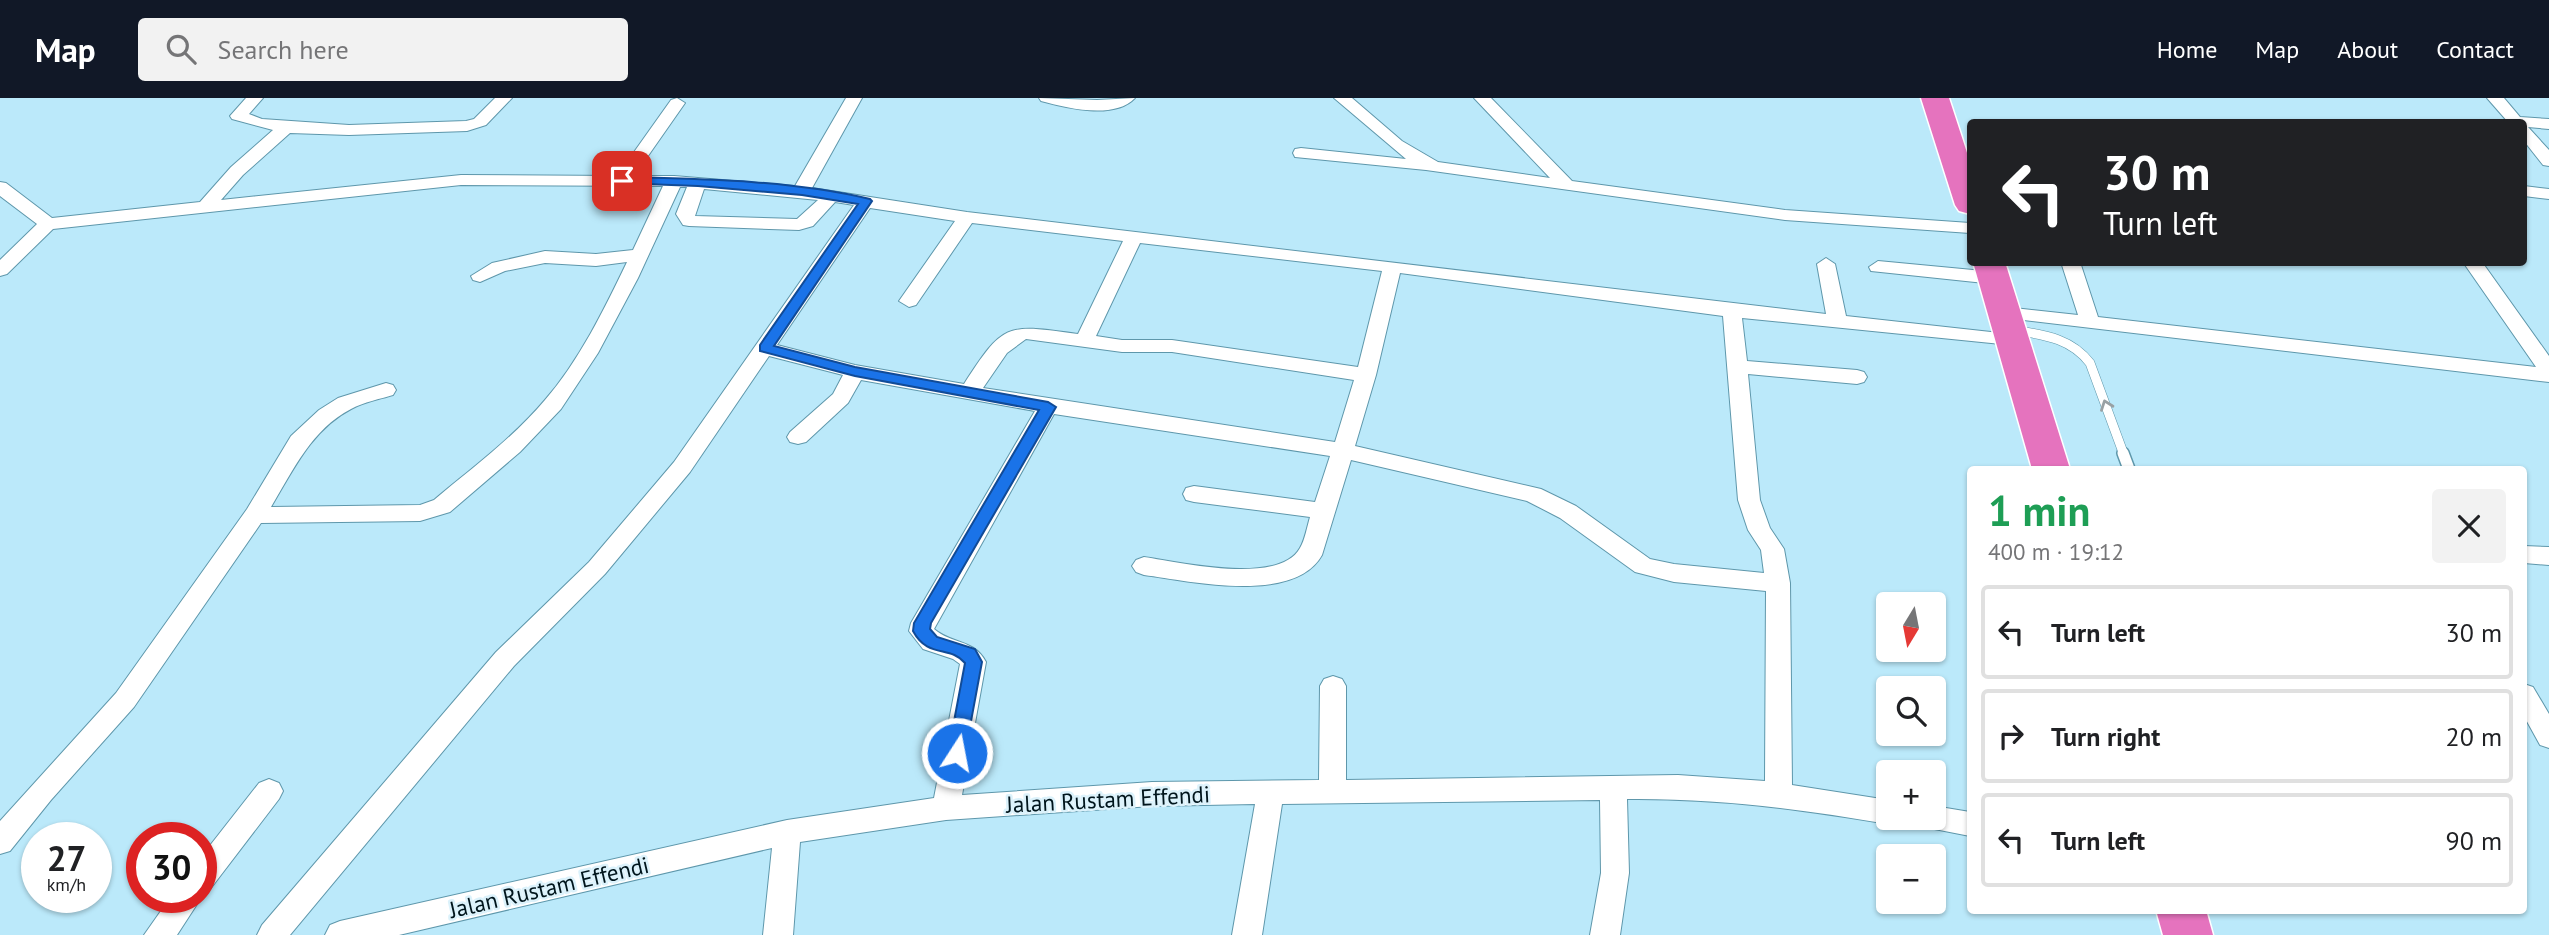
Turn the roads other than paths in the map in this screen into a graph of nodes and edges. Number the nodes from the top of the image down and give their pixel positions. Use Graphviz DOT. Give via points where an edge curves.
graph roads {
  1 [pos="255,98"];
  2 [pos="504,98"];
  3 [pos="854,98"];
  4 [pos="1047,98"];
  5 [pos="1127,98"];
  6 [pos="1342,98"];
  7 [pos="1482,98"];
  8 [pos="1936,98"];
  9 [pos="2495,98"];
  10 [pos="677,103"];
  11 [pos="2513,119"];
  12 [pos="2549,124"];
  13 [pos="2527,125"];
  14 [pos="287,127"];
  15 [pos="2527,135"];
  16 [pos="1301,153"];
  17 [pos="2548,158"];
  18 [pos="1963,160"];
  19 [pos="1434,167"];
  20 [pos="622,181"];
  21 [pos="674,181"];
  22 [pos="698,183"];
  23 [pos="1564,183"];
  24 [pos="1967,186"];
  25 [pos="0,187"];
  26 [pos="2527,191"];
  27 [pos="802,192"];
  28 [pos="2549,194"];
  29 [pos="831,196"];
  30 [pos="866,201"];
  31 [pos="204,209"];
  32 [pos="967,217"];
  33 [pos="48,224"];
  34 [pos="1967,228"];
  35 [pos="1133,238"];
  36 [pos="641,254"];
  37 [pos="1826,264"];
  38 [pos="2071,266"];
  39 [pos="2475,266"];
  40 [pos="1392,267"];
  41 [pos="1878,267"];
  42 [pos="0,270"];
  43 [pos="1992,270"];
  44 [pos="480,276"];
  45 [pos="909,301"];
  46 [pos="1732,312"];
  47 [pos="1837,322"];
  48 [pos="2090,323"];
  49 [pos="2008,327"];
  50 [pos="1084,341"];
  51 [pos="765,348"];
  52 [pos="1737,367"];
  53 [pos="855,372"];
  54 [pos="2549,373"];
  55 [pos="1366,375"];
  56 [pos="1857,377"];
  57 [pos="386,390"];
  58 [pos="970,392"];
  59 [pos="1048,407"];
  60 [pos="798,437"];
  61 [pos="1341,450"];
  62 [pos="2050,466"];
  63 [pos="2128,466"];
  64 [pos="1194,494"];
  65 [pos="1324,511"];
  66 [pos="255,515"];
  67 [pos="2527,555"];
  68 [pos="2549,556"];
  69 [pos="1144,566"];
  70 [pos="1778,583"];
  71 [pos="1333,686"];
  72 [pos="2527,699"];
  73 [pos="2549,737"];
  74 [pos="1613,788"];
  75 [pos="269,791"];
  76 [pos="1332,792"];
  77 [pos="1270,794"];
  78 [pos="1779,794"];
  79 [pos="946,808"];
  80 [pos="1876,810"];
  81 [pos="1946,820"];
  82 [pos="1967,824"];
  83 [pos="787,832"];
  84 [pos="0,842"];
  85 [pos="217,858"];
  86 [pos="176,913"];
  87 [pos="2182,914"];
  88 [pos="159,935"];
  89 [pos="272,935"];
  90 [pos="340,935"];
  91 [pos="778,935"];
  92 [pos="1247,935"];
  93 [pos="1605,935"];
  94 [pos="2188,935"];
  1 -- 14 [label="street" via="237,116"];
  2 -- 14 [label="street" via="480,122 467,126"];
  3 -- 27 [label="street"];
  4 -- 5 [label="street" via="1096,107"];
  6 -- 19 [label="street" via="1407,156"];
  7 -- 23 [label="street"];
  8 -- 18 [label="highway"];
  9 -- 11 [label="street"];
  10 -- 20 [label="street"];
  12 -- 13 [label="street"];
  14 -- 31 [label="street" via="237,171"];
  15 -- 17 [label="street"];
  16 -- 19 [label="street"];
  18 -- 24 [label="highway"];
  19 -- 23 [label="street"];
  20 -- 21 [label="street"];
  20 -- 31 [label="street" via="461,180"];
  21 -- 22 [label="street"];
  21 -- 36 [label="street"];
  22 -- 27 [label="street"];
  22 -- 29 [label="street" via="685,214 689,221 799,225"];
  23 -- 34 [label="street" via="1828,219"];
  25 -- 33 [label="street"];
  26 -- 28 [label="street"];
  27 -- 29 [label="street"];
  29 -- 30 [label="street"];
  30 -- 32 [label="street"];
  30 -- 51 [label="street"];
  31 -- 33 [label="street"];
  32 -- 35 [label="street"];
  32 -- 45 [label="street"];
  33 -- 42 [label="street"];
  35 -- 40 [label="street"];
  35 -- 50 [label="street"];
  36 -- 44 [label="street" via="596,260 545,257"];
  36 -- 66 [label="street" via="588,353 554,404 512,447 442,506 420,513"];
  37 -- 47 [label="street"];
  38 -- 48 [label="street"];
  39 -- 54 [label="street"];
  40 -- 46 [label="street"];
  40 -- 55 [label="street"];
  41 -- 43 [label="street"];
  43 -- 49 [label="highway"];
  46 -- 47 [label="street"];
  46 -- 52 [label="street"];
  47 -- 49 [label="street"];
  48 -- 49 [label="street"];
  48 -- 54 [label="street"];
  49 -- 62 [label="highway"];
  63 -- 49 [label="lane, one-way" via="2084,352 2068,341"];
  50 -- 55 [label="street" via="1172,346"];
  50 -- 58 [label="street" via="1017,334 1005,342"];
  51 -- 53 [label="street"];
  51 -- 89 [label="street" via="682,467 597,568 505,659"];
  52 -- 56 [label="street"];
  52 -- 70 [label="street" via="1749,500 1772,549"];
  53 -- 58 [label="street"];
  53 -- 60 [label="street" via="841,398"];
  55 -- 61 [label="street"];
  57 -- 66 [label="street" via="345,403 326,415 299,441"];
  58 -- 59 [label="street"];
  59 -- 61 [label="street"];
  59 -- 79 [label="street" via="923,623 921,631 931,643 958,649 974,662"];
  61 -- 65 [label="street"];
  61 -- 70 [label="street" via="1533,495 1568,512 1643,566 1659,571"];
  64 -- 65 [label="street"];
  65 -- 69 [label="street" via="1310,555 1297,568 1275,577 1254,580"];
  66 -- 84 [label="street" via="125,700"];
  67 -- 68 [label="street"];
  70 -- 78 [label="street"];
  71 -- 76 [label="street"];
  72 -- 73 [label="street"];
  74 -- 76 [label="street, Jalan Rustam Effendi"];
  74 -- 78 [label="street, Jalan Rustam Effendi"];
  74 -- 93 [label="street" via="1615,873"];
  75 -- 85 [label="street"];
  76 -- 77 [label="street, Jalan Rustam Effendi"];
  77 -- 79 [label="street, Jalan Rustam Effendi" via="1152,794"];
  77 -- 92 [label="street"];
  78 -- 80 [label="street, Jalan Rustam Effendi"];
  79 -- 83 [label="street, Jalan Rustam Effendi"];
  81 -- 82 [label="street"];
  83 -- 90 [label="street, Jalan Rustam Effendi"];
  83 -- 91 [label="street"];
  86 -- 88 [label="street"];
  87 -- 94 [label="highway"];
}
